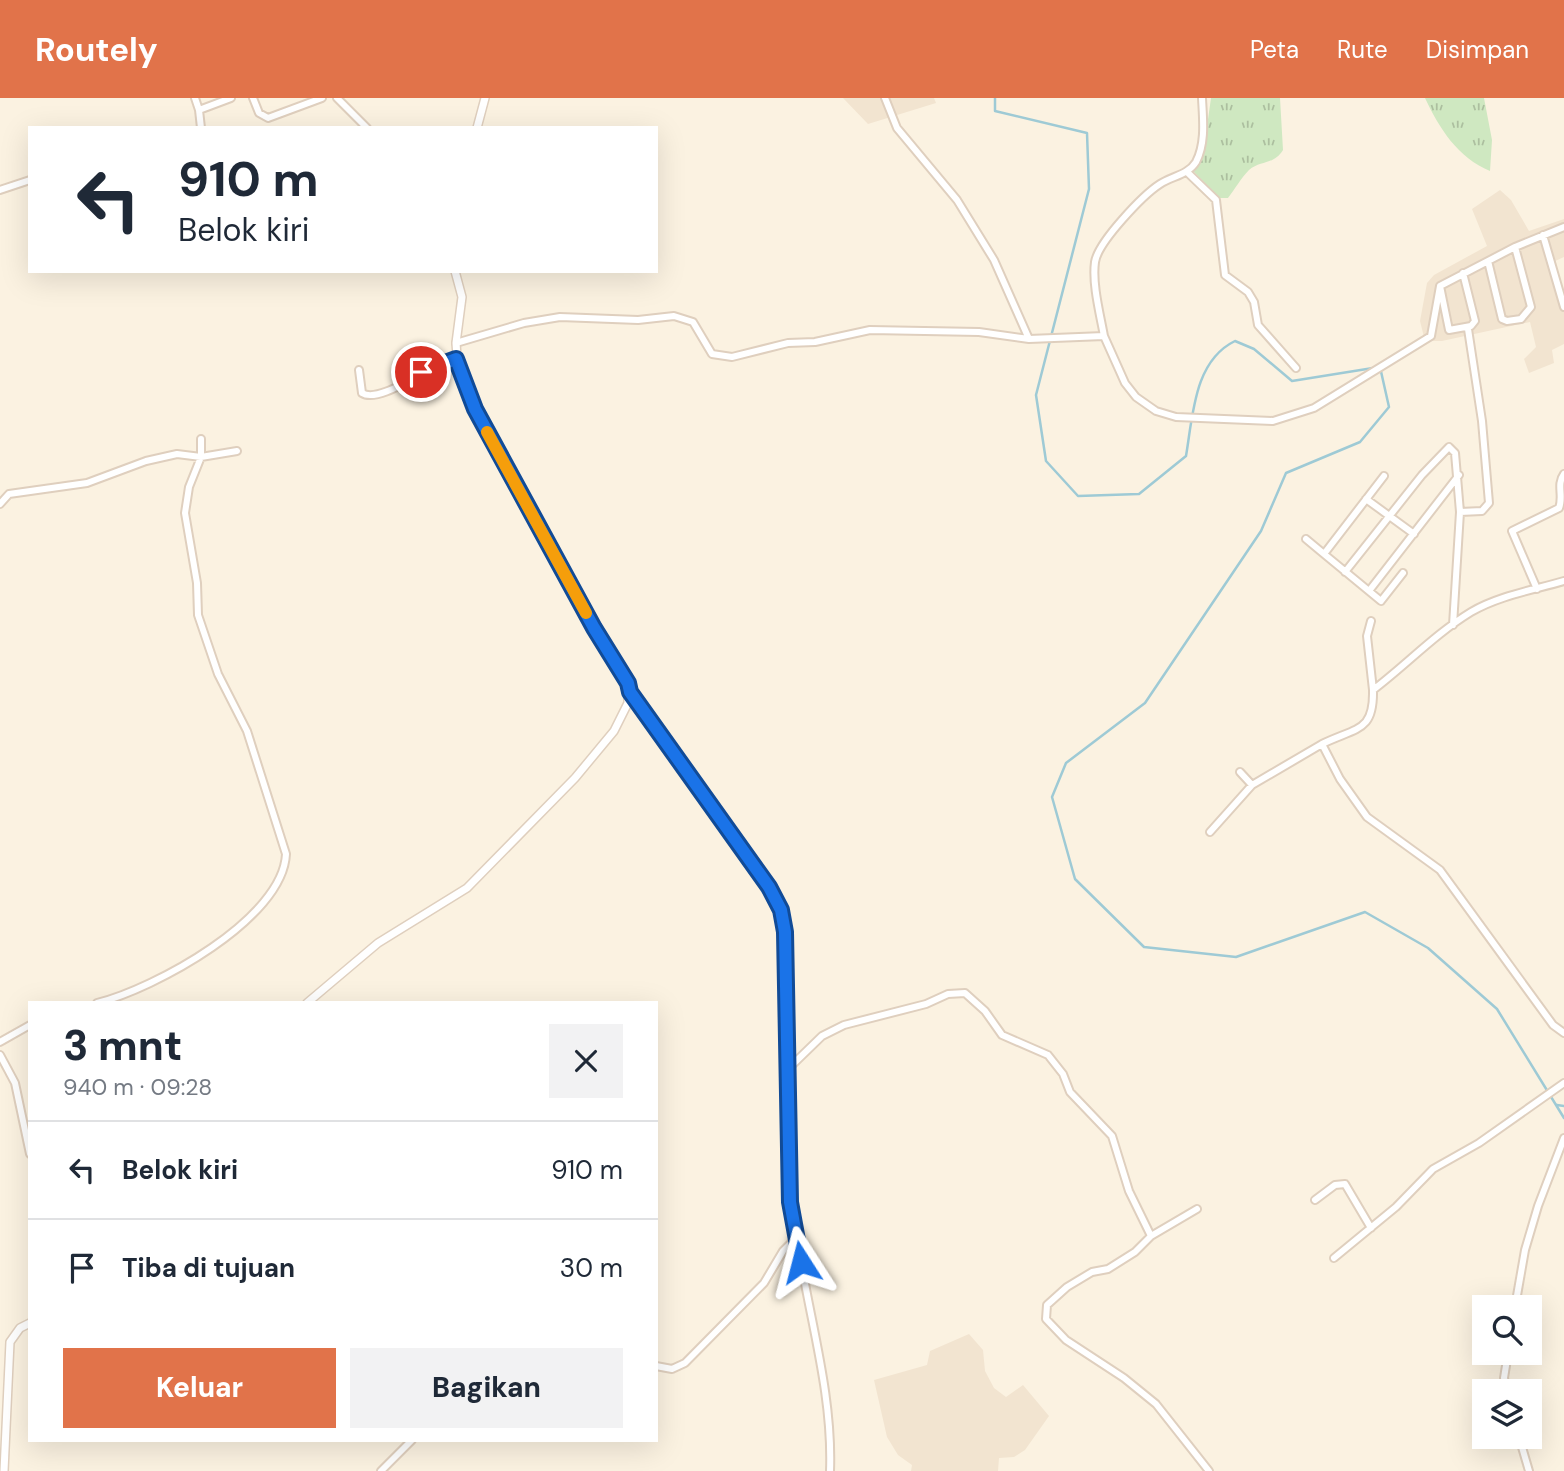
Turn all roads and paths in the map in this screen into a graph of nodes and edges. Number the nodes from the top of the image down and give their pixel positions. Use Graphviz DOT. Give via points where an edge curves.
graph roads {
  1 [pos="195,98"];
  2 [pos="231,98"];
  3 [pos="253,98"];
  4 [pos="322,98"];
  5 [pos="337,98"];
  6 [pos="485,98"];
  7 [pos="885,98"];
  8 [pos="1202,98"];
  9 [pos="199,110"];
  10 [pos="201,126"];
  11 [pos="365,126"];
  12 [pos="478,126"];
  13 [pos="1187,172"];
  14 [pos="28,181"];
  15 [pos="0,190"];
  16 [pos="1564,227"];
  17 [pos="1543,235"];
  18 [pos="1515,247"];
  19 [pos="1488,261"];
  20 [pos="455,273"];
  21 [pos="1463,273"];
  22 [pos="1440,286"];
  23 [pos="1564,307"];
  24 [pos="1468,329"];
  25 [pos="1104,337"];
  26 [pos="1029,339"];
  27 [pos="456,343"];
  28 [pos="456,359"];
  29 [pos="1296,368"];
  30 [pos="359,370"];
  31 [pos="201,439"];
  32 [pos="236,451"];
  33 [pos="201,457"];
  34 [pos="1564,474"];
  35 [pos="1459,475"];
  36 [pos="1384,476"];
  37 [pos="1366,499"];
  38 [pos="0,504"];
  39 [pos="1460,512"];
  40 [pos="1389,516"];
  41 [pos="1414,534"];
  42 [pos="1306,539"];
  43 [pos="1324,554"];
  44 [pos="1345,572"];
  45 [pos="1404,573"];
  46 [pos="1564,582"];
  47 [pos="1536,589"];
  48 [pos="1369,591"];
  49 [pos="1371,621"];
  50 [pos="1453,625"];
  51 [pos="1373,691"];
  52 [pos="630,692"];
  53 [pos="1322,744"];
  54 [pos="1240,772"];
  55 [pos="1252,785"];
  56 [pos="1210,832"];
  57 [pos="105,1001"];
  58 [pos="309,1001"];
  59 [pos="28,1026"];
  60 [pos="1564,1033"];
  61 [pos="0,1042"];
  62 [pos="0,1055"];
  63 [pos="788,1069"];
  64 [pos="1564,1083"];
  65 [pos="1564,1138"];
  66 [pos="28,1145"];
  67 [pos="1315,1200"];
  68 [pos="1197,1209"];
  69 [pos="1371,1228"];
  70 [pos="1151,1236"];
  71 [pos="797,1237"];
  72 [pos="1334,1258"];
  73 [pos="1518,1295"];
  74 [pos="28,1324"];
  75 [pos="658,1366"];
  76 [pos="410,1442"];
  77 [pos="1522,1449"];
  78 [pos="4,1471"];
  79 [pos="381,1471"];
  80 [pos="830,1471"];
  81 [pos="1209,1471"];
  82 [pos="1528,1471"];
  1 -- 9 [label="street"];
  2 -- 9 [label="street"];
  3 -- 4 [label="street" via="259,113 268,118"];
  5 -- 11 [label="street"];
  6 -- 12 [label="street"];
  7 -- 26 [label="street" via="897,128 957,200 994,260"];
  8 -- 13 [label="street" via="1200,148"];
  9 -- 10 [label="street"];
  13 -- 25 [label="street" via="1144,197 1096,258"];
  13 -- 29 [label="street" via="1216,200 1225,275 1248,292 1258,325"];
  14 -- 15 [label="street"];
  16 -- 17 [label="street"];
  17 -- 18 [label="street"];
  17 -- 23 [label="street"];
  18 -- 19 [label="street"];
  18 -- 19 [label="street" via="1531,307 1521,319 1502,319"];
  19 -- 21 [label="street"];
  20 -- 27 [label="street" via="461,297"];
  21 -- 22 [label="street"];
  21 -- 22 [label="street" via="1475,321 1471,326 1449,330"];
  22 -- 25 [label="street" via="1431,336 1314,408 1273,421 1156,411 1125,383"];
  24 -- 39 [label="street" via="1489,503 1482,511"];
  25 -- 26 [label="street"];
  26 -- 27 [label="street" via="979,332 870,330 724,358 706,348 688,318 584,316 524,323"];
  27 -- 28 [label="street"];
  28 -- 30 [label="street" via="373,396 362,393"];
  28 -- 52 [label="street" via="475,409"];
  31 -- 33 [label="street"];
  32 -- 33 [label="street"];
  33 -- 38 [label="street" via="177,454 146,461 87,483 9,494"];
  33 -- 57 [label="street" via="185,513 198,615 214,664 247,731 285,863 278,886 267,901 222,940 168,973"];
  34 -- 47 [label="street" via="1561,505 1512,531"];
  35 -- 39 [label="street"];
  35 -- 40 [label="street" via="1455,453 1448,447"];
  35 -- 41 [label="street"];
  36 -- 37 [label="street"];
  37 -- 40 [label="street"];
  37 -- 43 [label="street"];
  39 -- 50 [label="street"];
  40 -- 41 [label="street"];
  40 -- 44 [label="street"];
  41 -- 48 [label="street"];
  42 -- 43 [label="street"];
  43 -- 44 [label="street"];
  44 -- 48 [label="street"];
  45 -- 48 [label="street" via="1381,601"];
  46 -- 47 [label="street"];
  47 -- 50 [label="street" via="1482,607"];
  49 -- 51 [label="street" via="1367,636"];
  50 -- 51 [label="street"];
  51 -- 53 [label="street" via="1371,719"];
  52 -- 58 [label="street" via="622,717 602,746 491,866 450,901 378,943"];
  52 -- 63 [label="street" via="781,910"];
  53 -- 55 [label="street"];
  53 -- 60 [label="street" via="1367,817 1440,870 1542,1012"];
  54 -- 55 [label="street"];
  55 -- 56 [label="street"];
  59 -- 61 [label="street"];
  62 -- 66 [label="street" via="15,1083"];
  63 -- 70 [label="street" via="822,1036 844,1025 965,993 1002,1035 1048,1055 1070,1093 1112,1136 1129,1191"];
  63 -- 71 [label="street" via="790,1202"];
  64 -- 69 [label="street" via="1479,1143 1433,1169"];
  65 -- 73 [label="street" via="1535,1217"];
  67 -- 69 [label="street" via="1335,1185 1345,1184"];
  68 -- 70 [label="street"];
  69 -- 72 [label="street"];
  70 -- 81 [label="street" via="1108,1269 1092,1272 1067,1287 1047,1305 1046,1319 1066,1340 1156,1404"];
  71 -- 75 [label="street" via="756,1292 685,1363 672,1369"];
  71 -- 80 [label="street" via="825,1388"];
  74 -- 78 [label="street" via="10,1342"];
  76 -- 79 [label="street"];
  77 -- 82 [label="street"];
}
